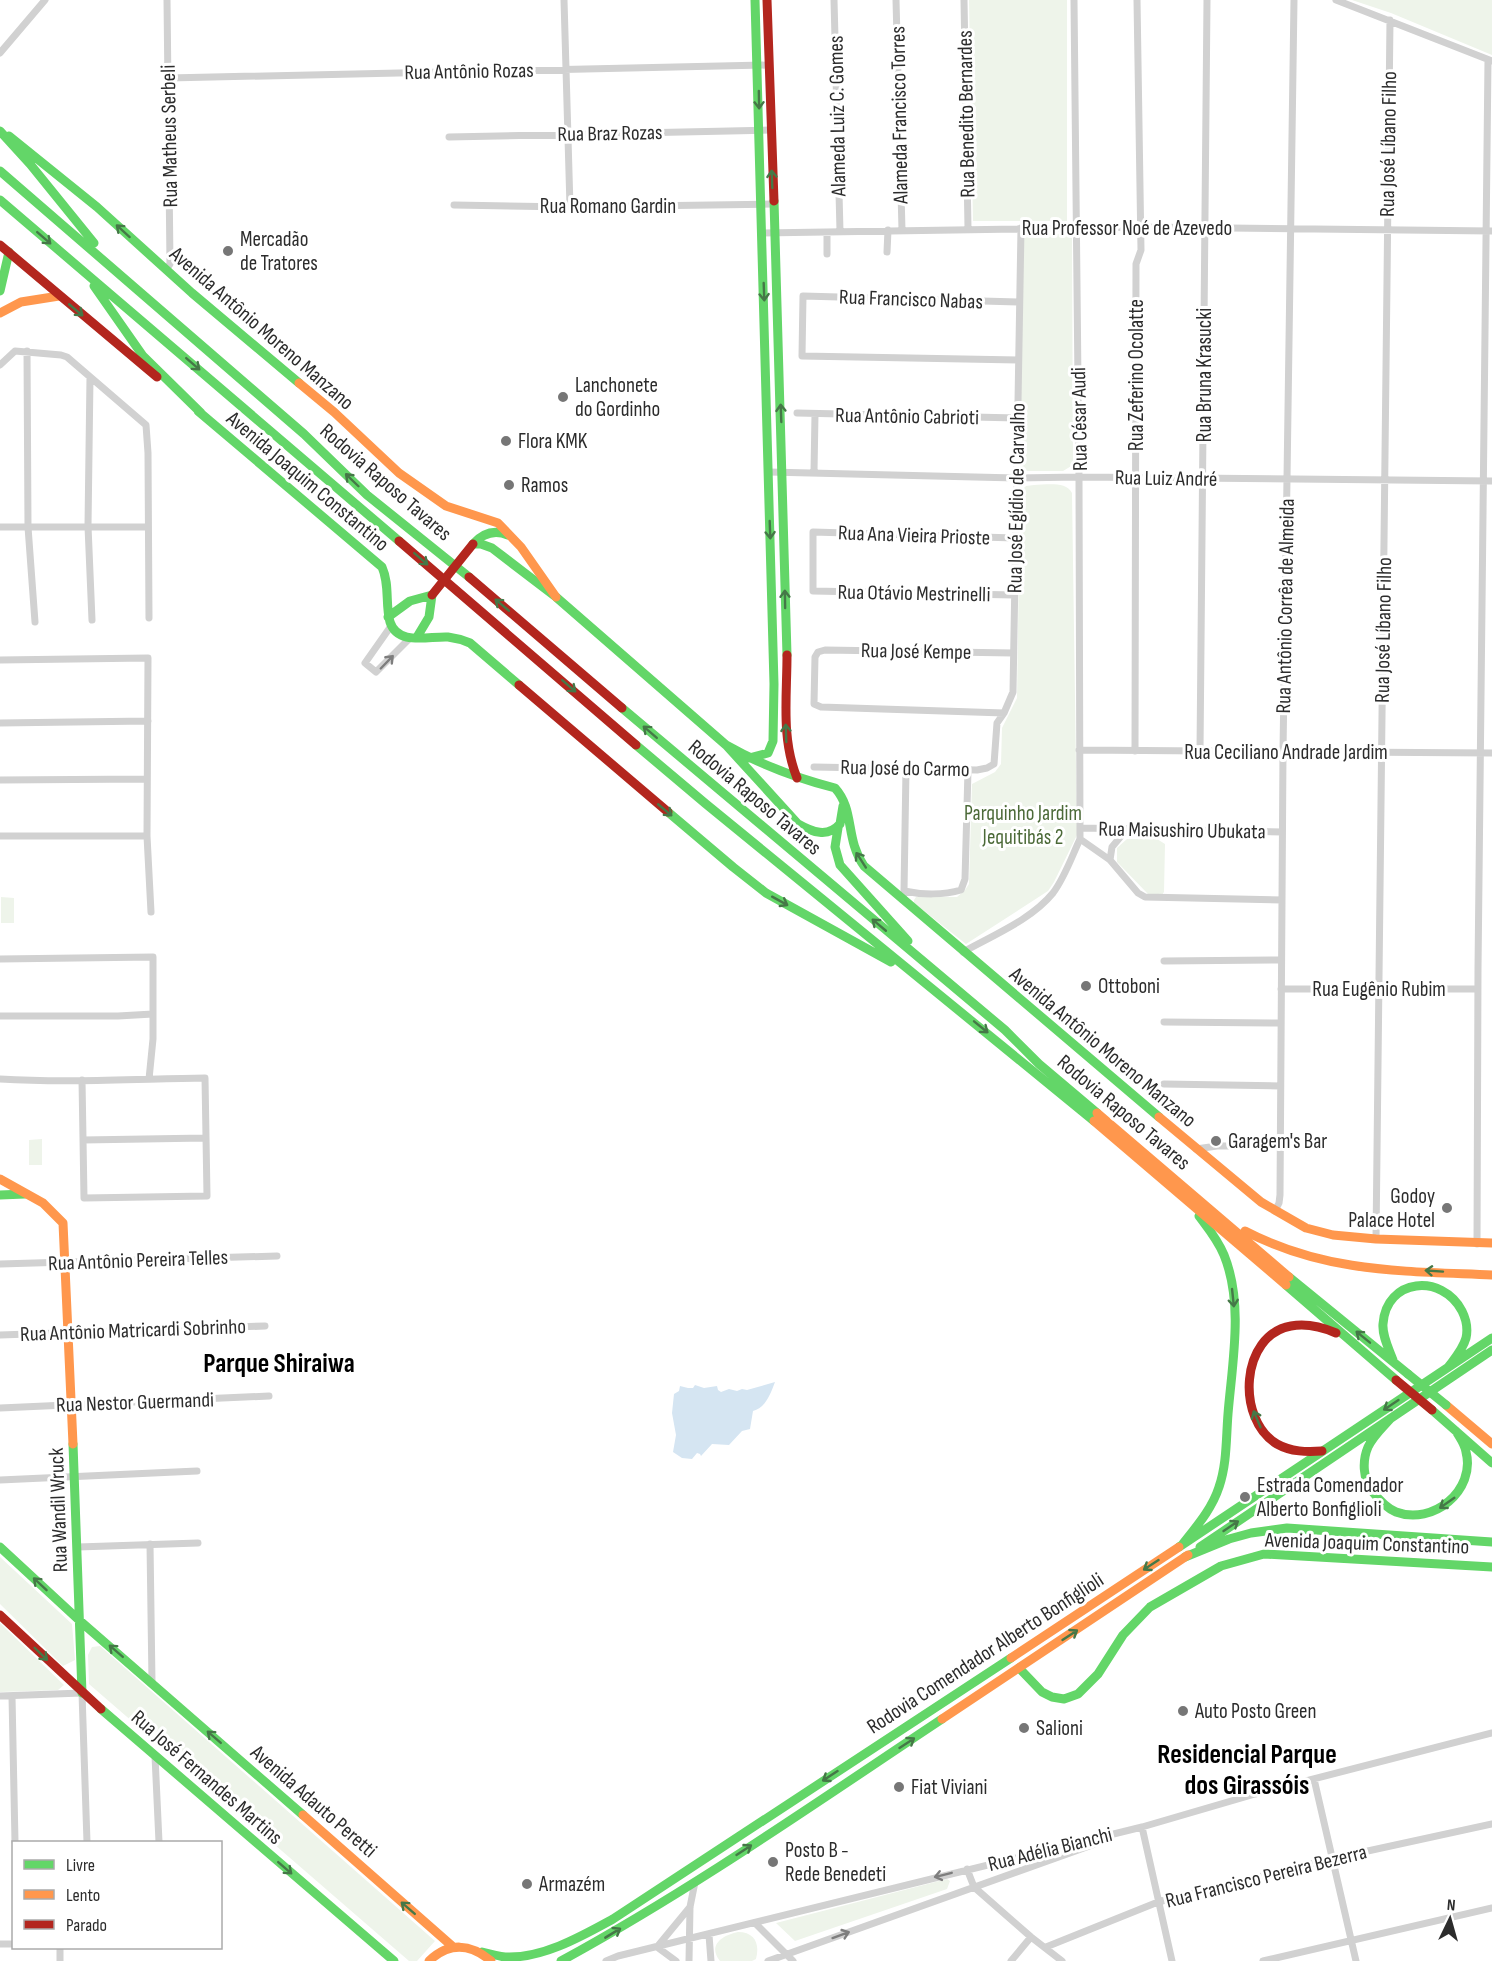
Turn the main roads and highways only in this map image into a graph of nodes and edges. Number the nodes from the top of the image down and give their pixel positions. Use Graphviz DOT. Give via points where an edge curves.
graph roads {
  1 [pos="756,0"];
  2 [pos="767,0"];
  3 [pos="0,130"];
  4 [pos="0,171"];
  5 [pos="0,200"];
  6 [pos="0,245"];
  7 [pos="9,252"];
  8 [pos="85,272"];
  9 [pos="0,291"];
  10 [pos="59,296"];
  11 [pos="0,313"];
  12 [pos="170,317"];
  13 [pos="201,413"];
  14 [pos="510,537"];
  15 [pos="473,544"];
  16 [pos="432,595"];
  17 [pos="556,597"];
  18 [pos="390,622"];
  19 [pos="414,638"];
  20 [pos="726,745"];
  21 [pos="749,759"];
  22 [pos="797,778"];
  23 [pos="842,797"];
  24 [pos="838,828"];
  25 [pos="940,976"];
  26 [pos="935,990"];
  27 [pos="0,1179"];
  28 [pos="26,1194"];
  29 [pos="1181,1194"];
  30 [pos="0,1195"];
  31 [pos="1216,1213"];
  32 [pos="1492,1243"];
  33 [pos="1492,1275"];
  34 [pos="1492,1338"];
  35 [pos="1349,1340"];
  36 [pos="1492,1350"];
  37 [pos="1393,1361"];
  38 [pos="1449,1366"];
  39 [pos="1446,1405"];
  40 [pos="1391,1418"];
  41 [pos="1456,1431"];
  42 [pos="1492,1433"];
  43 [pos="1492,1444"];
  44 [pos="1322,1451"];
  45 [pos="1492,1463"];
  46 [pos="1492,1542"];
  47 [pos="1182,1545"];
  48 [pos="0,1547"];
  49 [pos="1185,1557"];
  50 [pos="1492,1567"];
  51 [pos="0,1615"];
  52 [pos="80,1621"];
  53 [pos="1019,1668"];
  54 [pos="82,1693"];
  55 [pos="452,1946"];
  56 [pos="482,1952"];
  57 [pos="394,1961"];
  58 [pos="429,1961"];
  59 [pos="491,1961"];
  60 [pos="561,1961"];
  1 -- 21 [label="main road, one-way" via="774,684 773,741 768,753"];
  22 -- 2 [label="main road, one-way" via="789,760 786,737 787,658"];
  3 -- 12 [label="main road" via="90,239"];
  14 -- 3 [label="main road, Avenida Antônio Moreno Manzano, one-way" via="498,523 446,506 399,473 97,207"];
  4 -- 12 [label="main road, Rodovia Raposo Tavares"];
  5 -- 8 [label="main road, Rodovia Raposo Tavares, one-way"];
  6 -- 7 [label="main road, Avenida Joaquim Constantino"];
  7 -- 9 [label="main road"];
  7 -- 10 [label="main road, Avenida Joaquim Constantino"];
  8 -- 13 [label="main road" via="143,356"];
  8 -- 26 [label="main road, Rodovia Raposo Tavares, one-way" via="706,804"];
  10 -- 11 [label="main road" via="28,299"];
  10 -- 13 [label="main road, Avenida Joaquim Constantino, one-way"];
  25 -- 12 [label="main road, Rodovia Raposo Tavares, one-way" via="367,495 304,434"];
  13 -- 18 [label="main road, Avenida Joaquim Constantino" via="382,567 387,579"];
  14 -- 15 [label="main road" via="494,532"];
  14 -- 17 [label="main road, Avenida Antônio Moreno Manzano"];
  15 -- 16 [label="main road, bridge"];
  15 -- 17 [label="main road, Avenida Antônio Moreno Manzano" via="492,548"];
  16 -- 18 [label="main road" via="410,601"];
  16 -- 19 [label="main road" via="429,617"];
  17 -- 20 [label="main road, Avenida Antônio Moreno Manzano"];
  18 -- 19 [label="main road" via="399,634"];
  19 -- 26 [label="main road, one-way" via="458,638 470,643 766,893"];
  20 -- 21 [label="main road, Avenida Antônio Moreno Manzano"];
  20 -- 24 [label="main road, Avenida Antônio Moreno Manzano" via="798,824 818,833"];
  21 -- 22 [label="main road, Avenida Antônio Moreno Manzano"];
  22 -- 23 [label="main road, Avenida Antônio Moreno Manzano" via="830,785"];
  23 -- 24 [label="main road" via="843,818"];
  32 -- 23 [label="main road, Avenida Antônio Moreno Manzano, one-way" via="1333,1235 1306,1228 1275,1211 963,952 904,895 864,866 851,840"];
  24 -- 25 [label="main road" via="835,847 840,865"];
  25 -- 31 [label="main road, Rodovia Raposo Tavares"];
  26 -- 29 [label="main road, Rodovia Raposo Tavares, one-way"];
  27 -- 28 [label="main road, Rua Wandil Wruck"];
  28 -- 30 [label="main road"];
  28 -- 52 [label="main road, Rua Wandil Wruck" via="58,1214 63,1223"];
  29 -- 35 [label="main road, Rodovia Raposo Tavares"];
  29 -- 47 [label="main road, one-way" via="1221,1251 1228,1266 1234,1304 1224,1467 1210,1508"];
  33 -- 31 [label="main road, one-way" via="1344,1266 1301,1257 1253,1236"];
  37 -- 31 [label="main road, Rodovia Raposo Tavares, one-way"];
  34 -- 38 [label="main road, Rodovia Comendador Alberto Bonfiglioli"];
  35 -- 41 [label="main road, Rodovia Raposo Tavares, bridge"];
  44 -- 35 [label="main road, one-way" via="1288,1449 1262,1431 1255,1419 1250,1391 1254,1363 1267,1339 1290,1326 1320,1326"];
  36 -- 40 [label="main road, Rodovia Comendador Alberto Bonfiglioli"];
  37 -- 38 [label="main road" via="1383,1329 1385,1313 1401,1291 1429,1284 1459,1303 1466,1324 1467,1335"];
  37 -- 39 [label="main road, Rodovia Raposo Tavares, bridge"];
  38 -- 44 [label="main road, Rodovia Comendador Alberto Bonfiglioli, one-way"];
  39 -- 42 [label="main road"];
  39 -- 43 [label="main road, Rodovia Raposo Tavares"];
  41 -- 40 [label="main road, one-way" via="1467,1452 1462,1488 1440,1508 1405,1516 1388,1509 1375,1497 1365,1476 1368,1447"];
  49 -- 40 [label="main road, Rodovia Comendador Alberto Bonfiglioli, one-way"];
  41 -- 45 [label="main road, Rodovia Raposo Tavares"];
  44 -- 47 [label="main road, Rodovia Comendador Alberto Bonfiglioli"];
  46 -- 49 [label="main road" via="1287,1528 1229,1539"];
  47 -- 56 [label="main road, Rodovia Comendador Alberto Bonfiglioli, one-way" via="625,1912 582,1936 529,1955 511,1957"];
  52 -- 48 [label="main road, Avenida Adauto Peretti, one-way"];
  53 -- 49 [label="main road, Rodovia Comendador Alberto Bonfiglioli, one-way"];
  50 -- 53 [label="main road, Avenida Joaquim Constantino" via="1264,1554 1221,1566 1150,1607 1078,1694 1064,1699 1052,1697"];
  51 -- 54 [label="main road, Rua José Fernandes Martins, one-way"];
  52 -- 54 [label="main road, Rua Wandil Wruck"];
  55 -- 52 [label="main road, Avenida Adauto Peretti, one-way"];
  60 -- 53 [label="main road, Rodovia Comendador Alberto Bonfiglioli, one-way" via="695,1882"];
  54 -- 57 [label="main road, Rua José Fernandes Martins, one-way"];
  55 -- 56 [label="main road, Rodovia Comendador Alberto Bonfiglioli"];
  55 -- 58 [label="main road"];
  56 -- 59 [label="main road"];
}
